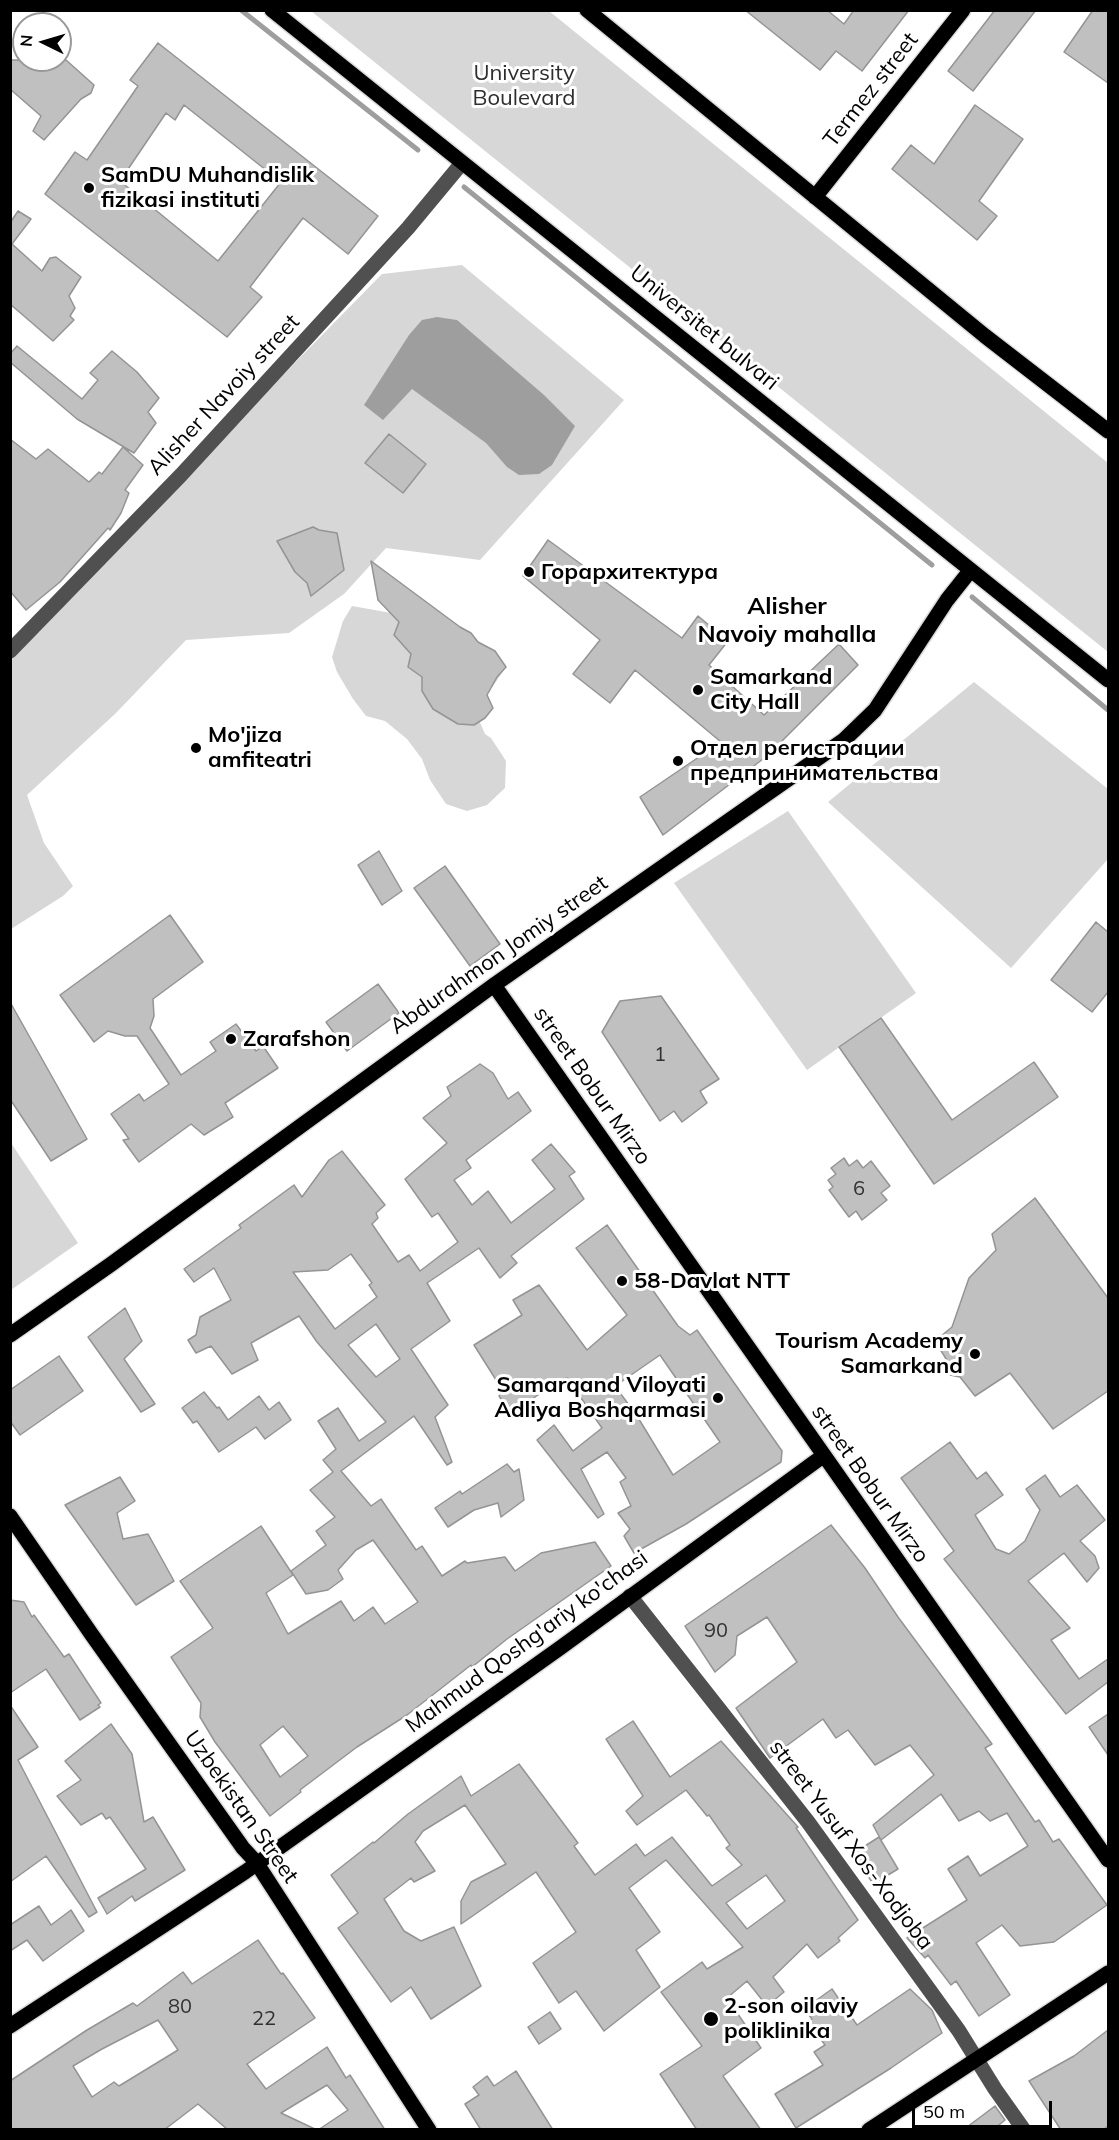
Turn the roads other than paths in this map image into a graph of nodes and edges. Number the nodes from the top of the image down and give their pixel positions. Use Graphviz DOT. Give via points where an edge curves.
graph roads {
  1 [pos="272,10"];
  2 [pos="963,10"];
  3 [pos="588,11"];
  4 [pos="462,163"];
  5 [pos="815,197"];
  6 [pos="1108,432"];
  7 [pos="970,571"];
  8 [pos="10,651"];
  9 [pos="1108,680"];
  10 [pos="494,984"];
  11 [pos="10,1335"];
  12 [pos="823,1456"];
  13 [pos="10,1516"];
  14 [pos="630,1596"];
  15 [pos="1108,1860"];
  16 [pos="256,1862"];
  17 [pos="1108,1973"];
  18 [pos="10,2026"];
  19 [pos="976,2059"];
  20 [pos="429,2130"];
  21 [pos="869,2130"];
  22 [pos="1024,2130"];
  1 -- 4 [label="main road, Universitet bulvari"];
  2 -- 5 [label="main road, Termez street"];
  3 -- 5 [label="main road"];
  4 -- 7 [label="main road, Universitet bulvari"];
  4 -- 8 [label="street, Alisher Navoiy street" via="408,228 181,476"];
  5 -- 6 [label="main road"];
  7 -- 9 [label="main road, Universitet bulvari"];
  7 -- 10 [label="main road, Abdurahmon Jomiy street" via="875,710 844,740"];
  10 -- 11 [label="main road, Abdurahmon Jomiy street"];
  10 -- 12 [label="main road, street Bobur Mirzo"];
  12 -- 14 [label="main road, Mahmud Qoshg'ariy ko'chasi"];
  12 -- 15 [label="main road, street Bobur Mirzo"];
  13 -- 16 [label="main road, Uzbekistan Street"];
  14 -- 16 [label="main road, Mahmud Qoshg'ariy ko'chasi"];
  14 -- 19 [label="street, street Yusuf Xos-Xodjoba" via="808,1822"];
  16 -- 18 [label="main road, Mahmud Qoshg'ariy ko'chasi"];
  16 -- 20 [label="main road, Uzbekistan Street"];
  17 -- 19 [label="main road"];
  19 -- 21 [label="main road"];
  19 -- 22 [label="street, street Yusuf Xos-Xodjoba"];
}
